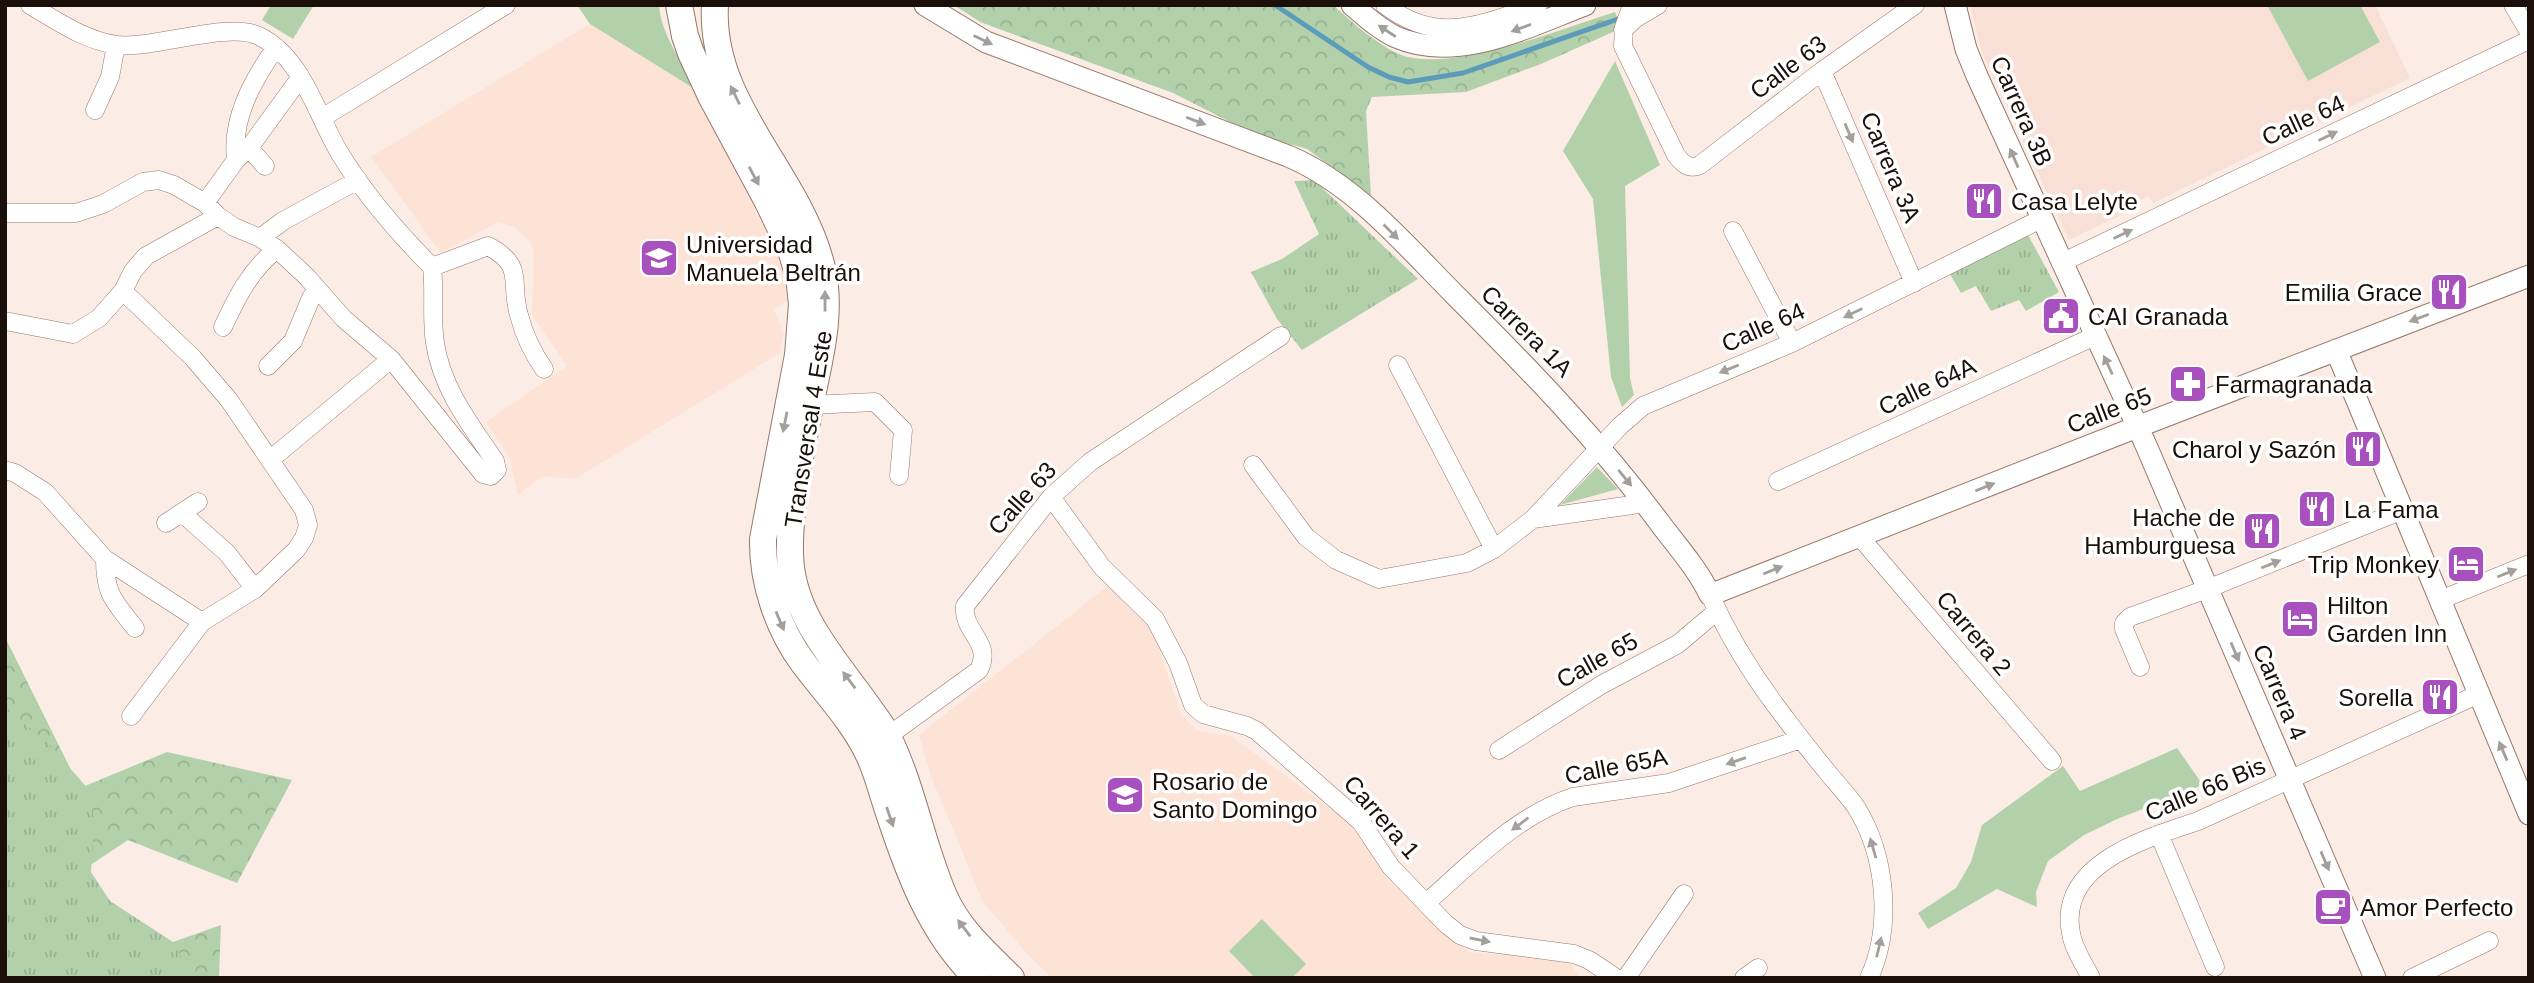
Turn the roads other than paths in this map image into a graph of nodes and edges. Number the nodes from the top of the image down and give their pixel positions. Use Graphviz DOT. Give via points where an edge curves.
graph roads {
  1 [pos="30,5"];
  2 [pos="506,5"];
  3 [pos="679,5"];
  4 [pos="691,5"];
  5 [pos="715,5"];
  6 [pos="925,5"];
  7 [pos="1352,5"];
  8 [pos="1385,5"];
  9 [pos="1538,5"];
  10 [pos="1585,5"];
  11 [pos="1632,5"];
  12 [pos="1658,5"];
  13 [pos="1915,5"];
  14 [pos="1955,5"];
  15 [pos="2514,5"];
  16 [pos="1623,30"];
  17 [pos="2529,32"];
  18 [pos="2529,40"];
  19 [pos="117,45"];
  20 [pos="276,47"];
  21 [pos="1822,71"];
  22 [pos="701,72"];
  23 [pos="300,78"];
  24 [pos="95,110"];
  25 [pos="322,118"];
  26 [pos="243,154"];
  27 [pos="265,166"];
  28 [pos="358,180"];
  29 [pos="205,203"];
  30 [pos="5,213"];
  31 [pos="218,216"];
  32 [pos="2041,219"];
  33 [pos="1733,231"];
  34 [pos="260,238"];
  35 [pos="277,249"];
  36 [pos="2061,263"];
  37 [pos="432,267"];
  38 [pos="2529,276"];
  39 [pos="1914,283"];
  40 [pos="317,290"];
  41 [pos="123,291"];
  42 [pos="5,321"];
  43 [pos="223,327"];
  44 [pos="1281,336"];
  45 [pos="2095,336"];
  46 [pos="1792,343"];
  47 [pos="2336,350"];
  48 [pos="391,359"];
  49 [pos="1398,365"];
  50 [pos="268,366"];
  51 [pos="544,369"];
  52 [pos="811,405"];
  53 [pos="2137,426"];
  54 [pos="1600,447"];
  55 [pos="271,459"];
  56 [pos="1253,465"];
  57 [pos="5,470"];
  58 [pos="899,476"];
  59 [pos="1778,481"];
  60 [pos="1051,498"];
  61 [pos="198,502"];
  62 [pos="1646,503"];
  63 [pos="2403,510"];
  64 [pos="1534,519"];
  65 [pos="1860,536"];
  66 [pos="1494,549"];
  67 [pos="105,559"];
  68 [pos="2529,564"];
  69 [pos="255,589"];
  70 [pos="2207,589"];
  71 [pos="2440,600"];
  72 [pos="1713,603"];
  73 [pos="202,622"];
  74 [pos="135,628"];
  75 [pos="2140,667"];
  76 [pos="2479,694"];
  77 [pos="131,716"];
  78 [pos="888,736"];
  79 [pos="1801,739"];
  80 [pos="1499,750"];
  81 [pos="2052,761"];
  82 [pos="2290,780"];
  83 [pos="2529,814"];
  84 [pos="2159,834"];
  85 [pos="1684,894"];
  86 [pos="1426,903"];
  87 [pos="2489,941"];
  88 [pos="2215,967"];
  89 [pos="977,978"];
  90 [pos="1011,978"];
  91 [pos="1616,978"];
  92 [pos="1626,978"];
  93 [pos="1869,978"];
  94 [pos="2091,978"];
  95 [pos="2375,978"];
  96 [pos="2412,978"];
  1 -- 19 [label="street" via="93,39"];
  2 -- 25 [label="street"];
  3 -- 22 [label="main road" via="685,36"];
  4 -- 22 [label="main road" via="693,43"];
  52 -- 5 [label="main road, Transversal 4 Este, one-way" via="826,312 822,266 806,223 731,89 719,52"];
  6 -- 54 [label="street, Carrera 1A, one-way" via="986,43 1287,156 1329,177 1384,225 1549,389"];
  10 -- 7 [label="street, one-way" via="1503,35 1457,46 1428,46 1397,38"];
  8 -- 9 [label="street" via="1431,29 1450,29"];
  11 -- 16 [label="street"];
  12 -- 16 [label="street"];
  13 -- 21 [label="street, Calle 63"];
  32 -- 14 [label="street, Carrera 3B, one-way" via="1976,76"];
  15 -- 17 [label="street"];
  16 -- 21 [label="street, Calle 63" via="1623,46 1635,73 1686,166 1700,165"];
  36 -- 18 [label="street, Calle 64, one-way"];
  19 -- 20 [label="street" via="234,32 257,35"];
  19 -- 24 [label="street" via="110,77"];
  20 -- 23 [label="street"];
  20 -- 26 [label="street" via="255,77 240,117 234,141"];
  21 -- 39 [label="street, Carrera 3A, one-way"];
  22 -- 89 [label="main road, Transversal 4 Este, one-way" via="791,250 799,277 798,355 762,539 773,604 788,639 849,720 869,755 933,923"];
  23 -- 25 [label="street"];
  23 -- 26 [label="street"];
  25 -- 28 [label="street"];
  26 -- 27 [label="street"];
  26 -- 29 [label="street"];
  28 -- 34 [label="street"];
  28 -- 37 [label="street" via="391,225"];
  29 -- 30 [label="street" via="159,180 143,182 76,213"];
  29 -- 31 [label="street"];
  31 -- 34 [label="street"];
  31 -- 41 [label="street" via="146,256"];
  32 -- 36 [label="street, Carrera 3B"];
  32 -- 39 [label="street, Calle 64"];
  33 -- 46 [label="street"];
  34 -- 35 [label="street"];
  35 -- 40 [label="street"];
  35 -- 43 [label="street" via="243,286"];
  36 -- 45 [label="street, Carrera 3B"];
  37 -- 48 [label="street" via="434,341 441,371 449,392 495,461 494,474 482,474"];
  37 -- 51 [label="street" via="488,246 502,254 514,270 517,312 530,349"];
  38 -- 47 [label="street, Calle 65, one-way"];
  39 -- 46 [label="street, Calle 64, one-way"];
  40 -- 48 [label="street"];
  40 -- 50 [label="street" via="293,341"];
  41 -- 42 [label="street" via="99,318 73,334"];
  41 -- 55 [label="street" via="193,358"];
  44 -- 60 [label="street, Calle 63" via="1090,463"];
  53 -- 45 [label="street, Carrera 3B, one-way"];
  45 -- 59 [label="street, Calle 64A"];
  46 -- 54 [label="street, Calle 64, one-way" via="1643,406"];
  47 -- 53 [label="street, Calle 65"];
  47 -- 63 [label="street"];
  48 -- 55 [label="street"];
  49 -- 66 [label="street"];
  52 -- 58 [label="street" via="875,402 903,430"];
  78 -- 52 [label="main road, Transversal 4 Este, one-way" via="823,647 793,586 791,511"];
  65 -- 53 [label="street, Calle 65, one-way"];
  53 -- 70 [label="street, Carrera 4"];
  54 -- 62 [label="street, Carrera 1A, one-way"];
  54 -- 64 [label="street, Calle 64"];
  55 -- 69 [label="street" via="304,509 308,525 296,550"];
  56 -- 66 [label="street, Calle 64" via="1306,537 1336,560 1379,579 1467,563"];
  57 -- 67 [label="street" via="45,492"];
  60 -- 78 [label="street, Calle 63" via="965,606 966,618 984,650 979,670"];
  60 -- 86 [label="street, Carrera 1" via="1102,567 1155,619 1193,705 1203,714 1258,731 1324,787 1361,822 1391,867"];
  61 -- 69 [label="street" via="174,518 228,553"];
  62 -- 64 [label="street, Calle 64"];
  62 -- 72 [label="street, Carrera 1A" via="1698,574"];
  70 -- 63 [label="street, one-way"];
  63 -- 71 [label="street"];
  64 -- 66 [label="street, Calle 64"];
  72 -- 65 [label="street, Calle 65, one-way"];
  65 -- 81 [label="street, Carrera 2"];
  67 -- 73 [label="street"];
  67 -- 74 [label="street" via="110,596"];
  71 -- 68 [label="street, one-way"];
  69 -- 73 [label="street"];
  70 -- 75 [label="street" via="2126,620 2126,635"];
  70 -- 82 [label="street, Carrera 4, one-way"];
  71 -- 76 [label="street"];
  72 -- 79 [label="street, Carrera 1A" via="1731,640"];
  72 -- 80 [label="street, Calle 65" via="1669,650 1601,685"];
  73 -- 77 [label="street"];
  76 -- 82 [label="street, Calle 66 Bis"];
  83 -- 76 [label="street, one-way"];
  90 -- 78 [label="main road, Transversal 4 Este, one-way" via="958,921 944,896"];
  79 -- 86 [label="street, Calle 65A, one-way" via="1669,783 1560,801 1526,819"];
  93 -- 79 [label="street, Carrera 1A, one-way" via="1884,915 1878,864 1866,825 1854,805"];
  82 -- 84 [label="street, Calle 66 Bis"];
  82 -- 95 [label="street, Carrera 4, one-way"];
  84 -- 88 [label="street"];
  84 -- 94 [label="street, Calle 66 Bis" via="2095,867 2074,898 2071,934"];
  85 -- 92 [label="street"];
  86 -- 91 [label="street, Carrera 1, one-way" via="1460,935 1475,941 1574,954"];
  87 -- 96 [label="street"];
}
